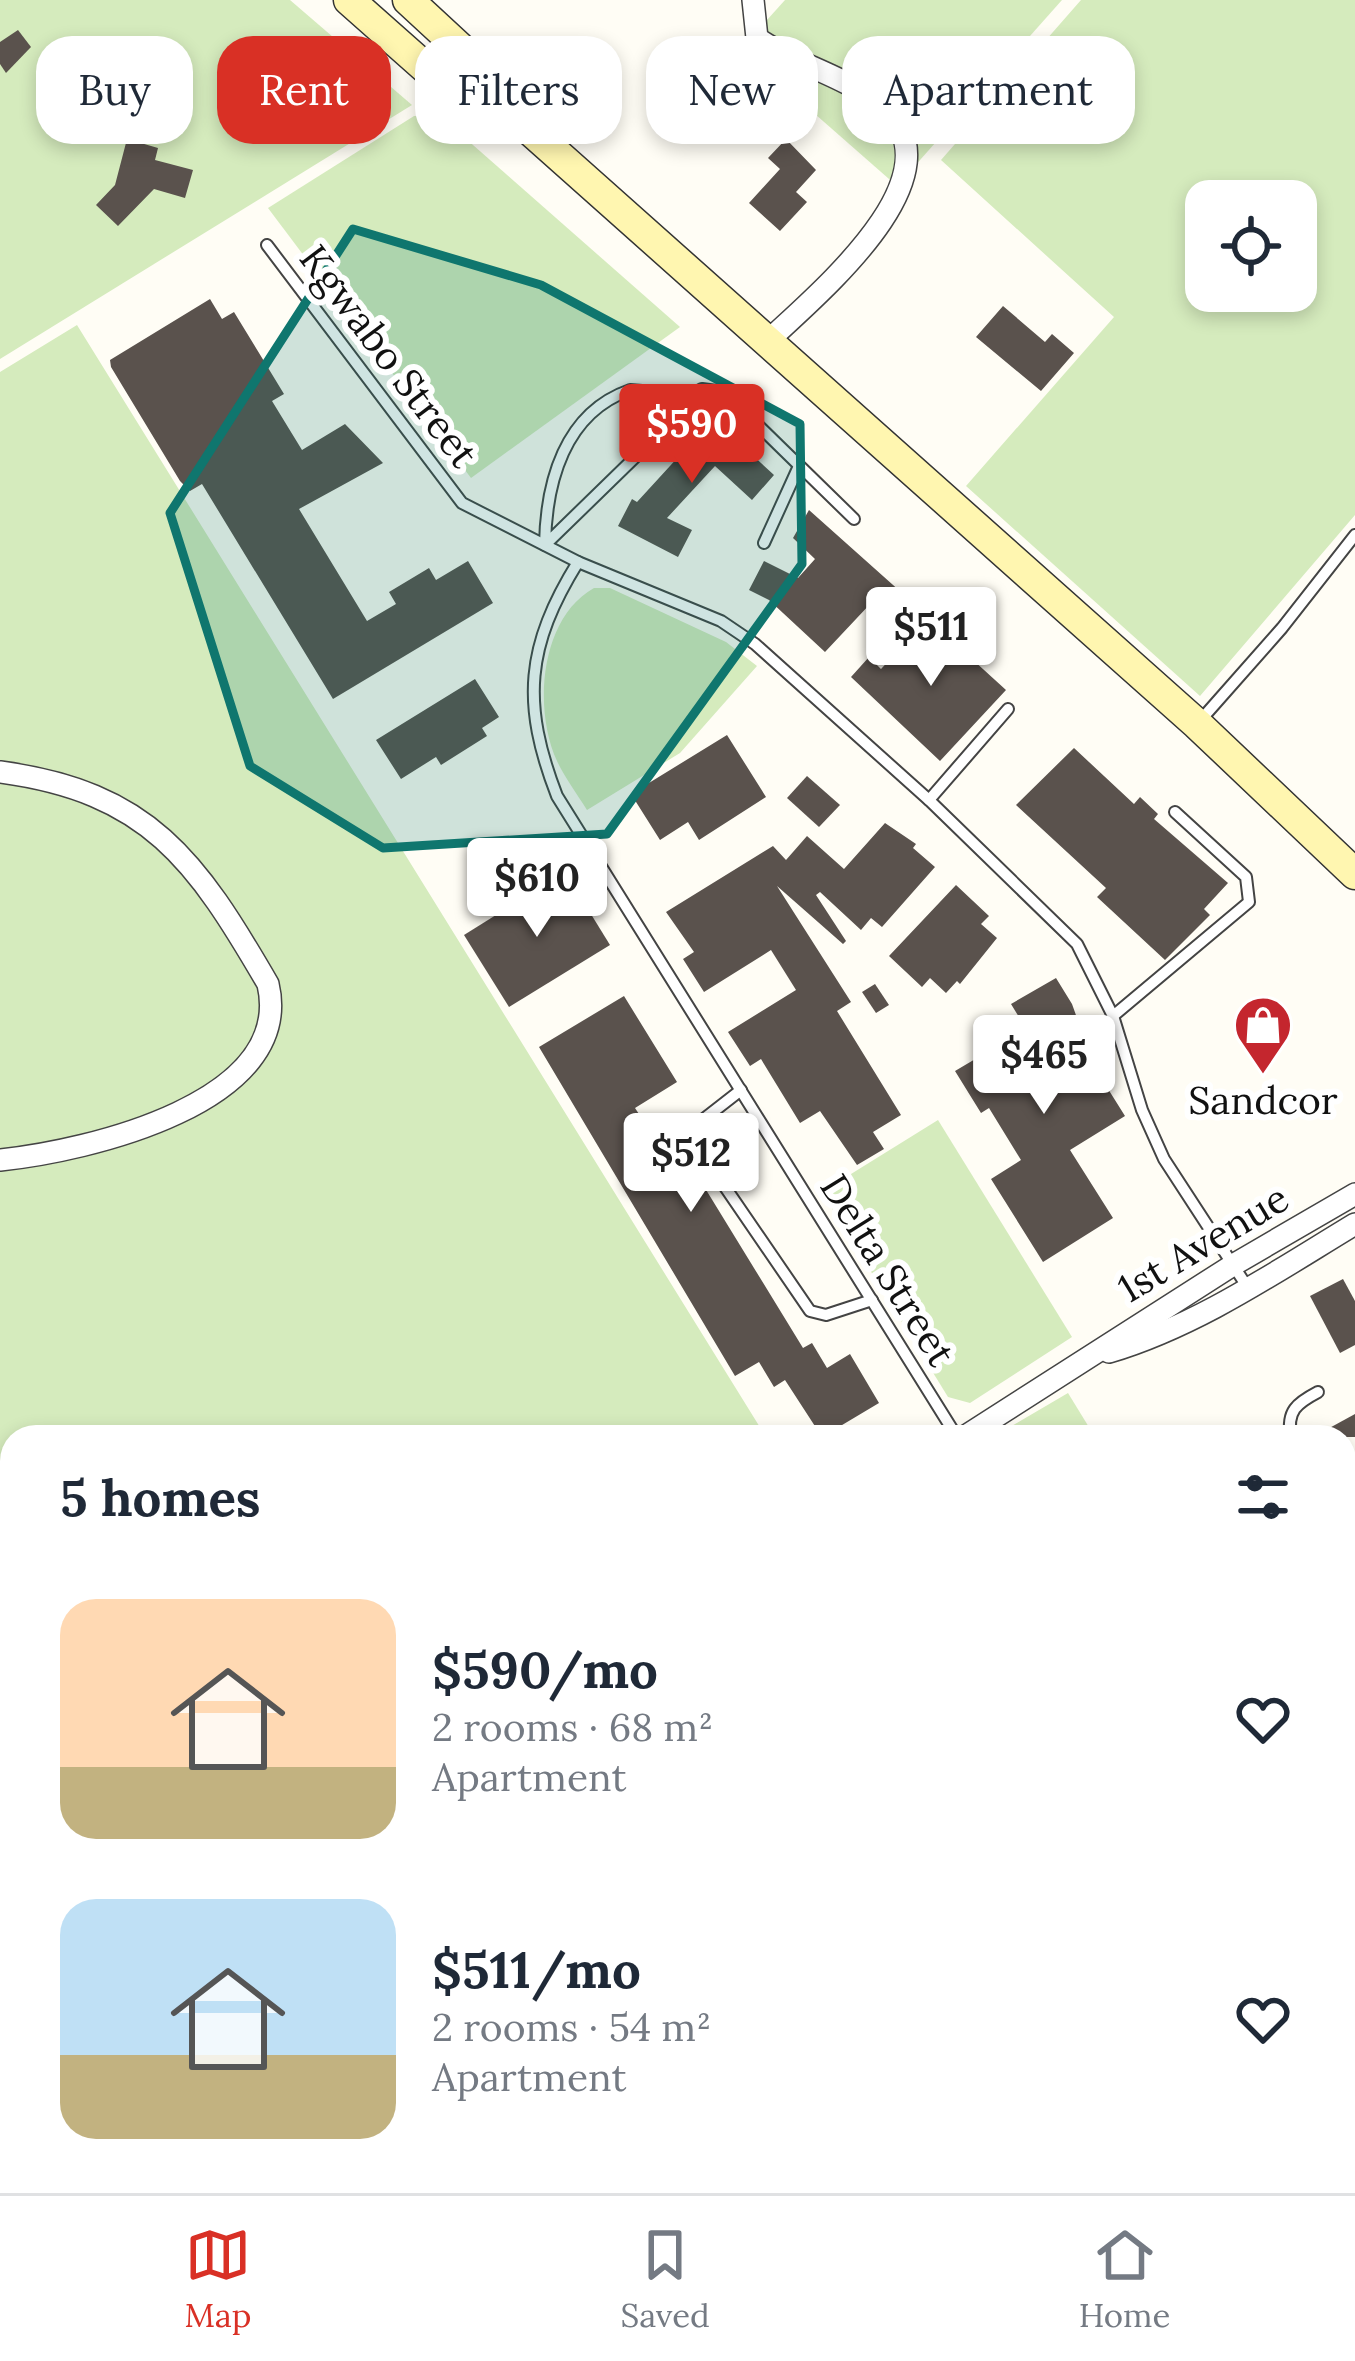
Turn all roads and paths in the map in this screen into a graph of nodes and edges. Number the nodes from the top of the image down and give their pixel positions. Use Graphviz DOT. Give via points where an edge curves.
graph roads {
  1 [pos="349,0"];
  2 [pos="408,0"];
  3 [pos="753,0"];
  4 [pos="447,36"];
  5 [pos="415,58"];
  6 [pos="546,144"];
  7 [pos="267,245"];
  8 [pos="768,341"];
  9 [pos="663,410"];
  10 [pos="799,466"];
  11 [pos="854,519"];
  12 [pos="1355,535"];
  13 [pos="764,543"];
  14 [pos="545,545"];
  15 [pos="578,562"];
  16 [pos="1009,709"];
  17 [pos="1197,724"];
  18 [pos="0,772"];
  19 [pos="929,800"];
  20 [pos="1175,812"];
  21 [pos="1355,874"];
  22 [pos="1113,1016"];
  23 [pos="741,1090"];
  24 [pos="0,1160"];
  25 [pos="1355,1194"];
  26 [pos="1355,1224"];
  27 [pos="1233,1264"];
  28 [pos="1248,1288"];
  29 [pos="872,1300"];
  30 [pos="1091,1357"];
  31 [pos="1318,1392"];
  32 [pos="953,1425"];
  33 [pos="980,1425"];
  34 [pos="1290,1425"];
  1 -- 5 [label="main road"];
  2 -- 4 [label="main road"];
  3 -- 8 [label="street" via="757,38 890,112 907,154 881,225"];
  6 -- 8 [label="main road"];
  7 -- 14 [label="lane, Kgwabo Street" via="462,503"];
  8 -- 17 [label="main road"];
  9 -- 10 [label="lane" via="702,389 724,392"];
  9 -- 14 [label="lane" via="661,433"];
  9 -- 14 [label="lane" via="642,391 620,394 559,453"];
  10 -- 11 [label="lane"];
  10 -- 13 [label="lane"];
  12 -- 17 [label="lane"];
  14 -- 15 [label="lane, Kgwabo Street"];
  15 -- 19 [label="lane, Kgwabo Street" via="684,604 755,644"];
  15 -- 23 [label="lane, Delta Street" via="550,610 532,681 544,764"];
  16 -- 19 [label="lane"];
  17 -- 21 [label="main road"];
  18 -- 24 [label="street" via="92,791 171,844 268,984 272,1024 259,1055 167,1117 104,1142"];
  19 -- 22 [label="lane, Kgwabo Street" via="1077,944"];
  20 -- 22 [label="lane" via="1246,877 1249,902"];
  22 -- 27 [label="lane, Kgwabo Street" via="1164,1159"];
  23 -- 29 [label="lane, Delta Street"];
  23 -- 29 [label="lane" via="691,1129 697,1146 810,1311 826,1315"];
  25 -- 27 [label="street, 1st Avenue"];
  26 -- 28 [label="street, 1st Avenue"];
  27 -- 28 [label="lane, Kgwabo Street"];
  27 -- 30 [label="street, 1st Avenue"];
  28 -- 30 [label="street, 1st Avenue" via="1147,1341"];
  29 -- 32 [label="lane, Delta Street"];
  30 -- 33 [label="street, 1st Avenue"];
  31 -- 34 [label="lane" via="1296,1404"];
}
